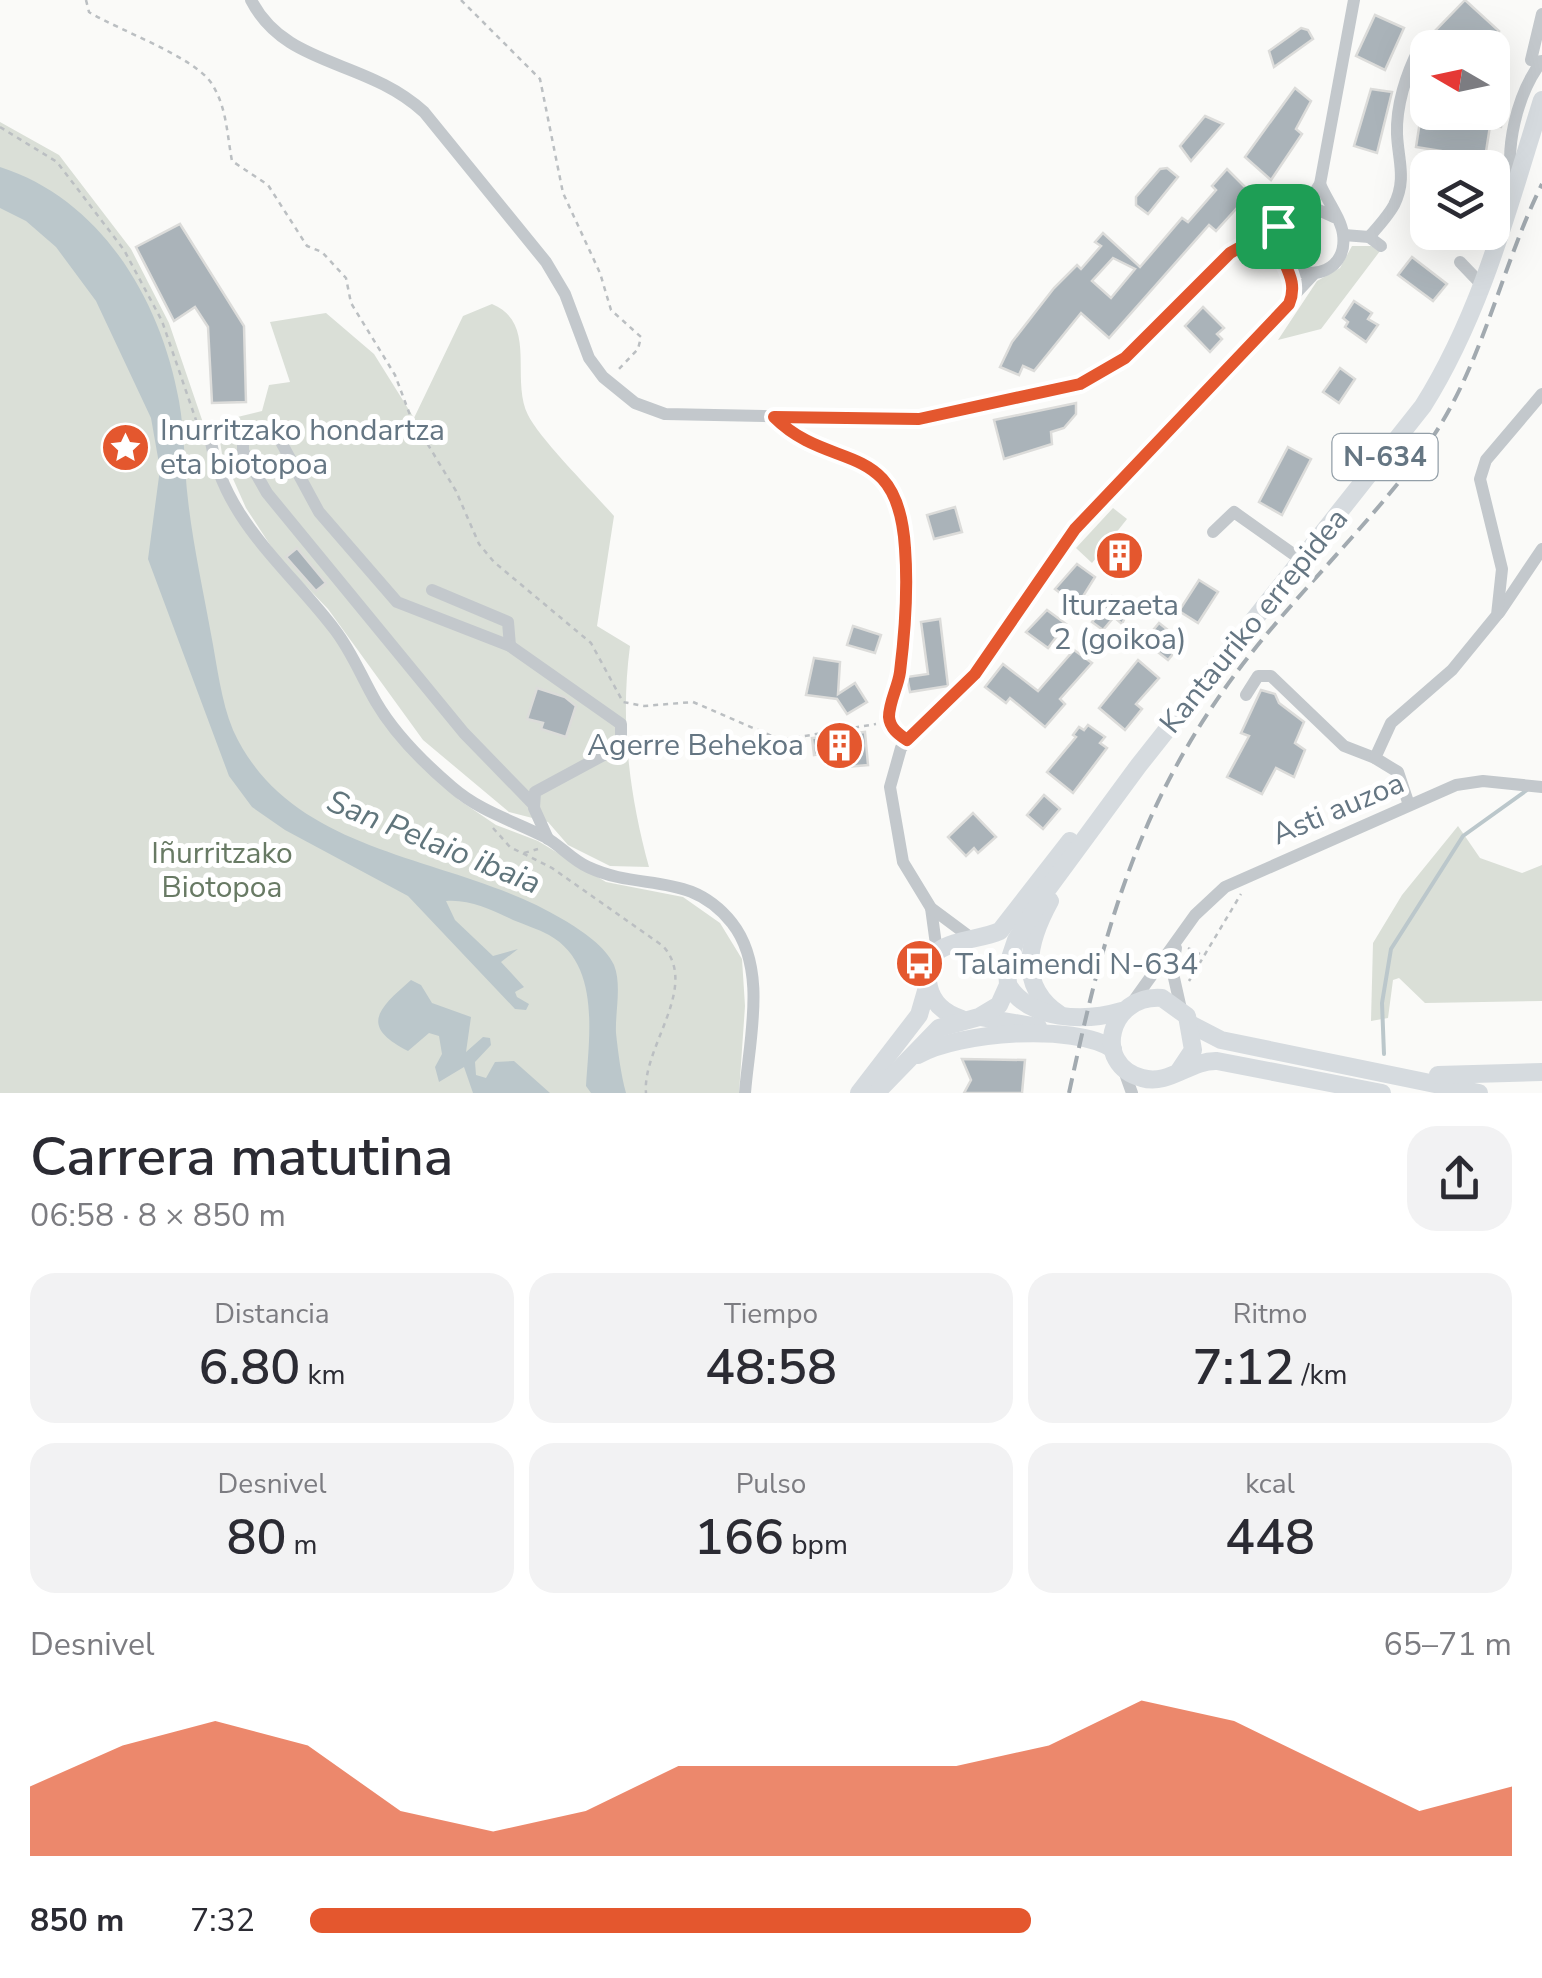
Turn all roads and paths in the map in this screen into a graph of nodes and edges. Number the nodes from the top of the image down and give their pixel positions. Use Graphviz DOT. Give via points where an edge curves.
graph roads {
  1 [pos="86,0"];
  2 [pos="251,0"];
  3 [pos="461,0"];
  4 [pos="1354,0"];
  5 [pos="1542,14"];
  6 [pos="1542,61"];
  7 [pos="1410,64"];
  8 [pos="1542,100"];
  9 [pos="0,127"];
  10 [pos="1320,184"];
  11 [pos="1514,189"];
  12 [pos="1306,206"];
  13 [pos="1334,217"];
  14 [pos="1278,226"];
  15 [pos="1344,235"];
  16 [pos="1369,237"];
  17 [pos="1250,245"];
  18 [pos="1381,246"];
  19 [pos="1279,256"];
  20 [pos="1460,262"];
  21 [pos="1290,268"];
  22 [pos="1313,275"];
  23 [pos="1483,286"];
  24 [pos="1294,290"];
  25 [pos="607,382"];
  26 [pos="1542,394"];
  27 [pos="774,417"];
  28 [pos="198,426"];
  29 [pos="210,435"];
  30 [pos="1213,532"];
  31 [pos="1542,549"];
  32 [pos="1302,561"];
  33 [pos="432,590"];
  34 [pos="1498,616"];
  35 [pos="510,646"];
  36 [pos="895,693"];
  37 [pos="1246,695"];
  38 [pos="885,725"];
  39 [pos="907,740"];
  40 [pos="1375,758"];
  41 [pos="1139,764"];
  42 [pos="1542,786"];
  43 [pos="534,805"];
  44 [pos="1409,805"];
  45 [pos="486,823"];
  46 [pos="543,844"];
  47 [pos="522,854"];
  48 [pos="1070,859"];
  49 [pos="1244,891"];
  50 [pos="931,908"];
  51 [pos="973,938"];
  52 [pos="1183,943"];
  53 [pos="937,952"];
  54 [pos="1200,954"];
  55 [pos="1008,976"];
  56 [pos="1188,982"];
  57 [pos="928,984"];
  58 [pos="1126,1008"];
  59 [pos="1181,1009"];
  60 [pos="1059,1014"];
  61 [pos="971,1018"];
  62 [pos="1192,1026"];
  63 [pos="1111,1052"];
  64 [pos="900,1066"];
  65 [pos="1382,1072"];
  66 [pos="1542,1072"];
  67 [pos="1163,1081"];
  68 [pos="1359,1090"];
  69 [pos="646,1093"];
  70 [pos="745,1093"];
  71 [pos="859,1093"];
  72 [pos="876,1093"];
  73 [pos="1132,1093"];
  74 [pos="1382,1093"];
  75 [pos="1479,1093"];
  1 -- 38 [label="path" via="90,12 189,63 211,82 228,124 232,161 268,184 307,246 346,278 351,303 395,375 479,544 592,643 623,702 694,702 781,740"];
  2 -- 25 [label="street" via="280,40 392,86 443,132 556,278"];
  3 -- 25 [label="path" via="540,79 563,193 610,310 641,337"];
  4 -- 10 [label="street"];
  5 -- 6 [label="street" via="1531,60"];
  6 -- 11 [label="street" via="1510,143"];
  7 -- 16 [label="street" via="1398,117 1404,168 1399,192"];
  8 -- 11 [label="highway, Kantauriko errepidea / N-634"];
  9 -- 28 [label="path" via="57,162 124,250 162,321"];
  10 -- 12 [label="street"];
  10 -- 13 [label="street"];
  11 -- 23 [label="highway, Kantauriko errepidea / N-634"];
  12 -- 13 [label="street"];
  12 -- 14 [label="street"];
  13 -- 15 [label="street"];
  14 -- 17 [label="street"];
  14 -- 19 [label="street"];
  15 -- 16 [label="street"];
  15 -- 22 [label="street" via="1338,260"];
  16 -- 18 [label="street"];
  17 -- 19 [label="street"];
  17 -- 27 [label="street" via="1224,258 1125,358 1080,384 919,419"];
  19 -- 21 [label="street"];
  20 -- 23 [label="street"];
  21 -- 22 [label="street"];
  21 -- 24 [label="street"];
  22 -- 24 [label="street"];
  23 -- 32 [label="highway, Kantauriko errepidea / N-634" via="1422,406"];
  24 -- 39 [label="street" via="1280,314 1075,529 975,674"];
  25 -- 27 [label="street" via="635,404 665,414"];
  26 -- 34 [label="street" via="1486,460 1480,479 1502,570"];
  27 -- 36 [label="path" via="795,436 880,474 896,496 905,585"];
  29 -- 46 [label="street" via="250,529 340,638 382,711 454,789"];
  30 -- 32 [label="street" via="1234,512"];
  31 -- 34 [label="street"];
  32 -- 41 [label="highway, Kantauriko errepidea / N-634"];
  33 -- 35 [label="street" via="508,622"];
  34 -- 40 [label="street" via="1452,670 1390,723"];
  35 -- 43 [label="street" via="620,724 621,738 611,751 539,788"];
  35 -- 43 [label="street" via="397,602 320,512 274,429 258,425 244,435 243,451 267,493 464,733"];
  36 -- 39 [label="street" via="890,723"];
  37 -- 40 [label="street" via="1258,676 1271,676 1344,746"];
  39 -- 50 [label="street" via="891,776 894,812 903,862"];
  40 -- 44 [label="street" via="1398,772"];
  41 -- 48 [label="highway, N-634"];
  41 -- 51 [label="highway, N-634" via="1009,922"];
  42 -- 44 [label="street, Asti auzoa" via="1465,783"];
  43 -- 46 [label="street"];
  44 -- 52 [label="street, Asti auzoa" via="1236,880 1204,904"];
  45 -- 47 [label="path"];
  46 -- 47 [label="path"];
  46 -- 70 [label="street" via="604,874 663,881 695,893 733,925 749,954 752,978"];
  47 -- 69 [label="path" via="552,868 674,960"];
  48 -- 55 [label="highway, N-634" via="1029,916"];
  48 -- 60 [label="highway" via="1028,965 1032,987"];
  49 -- 56 [label="path"];
  50 -- 51 [label="street"];
  50 -- 53 [label="street"];
  51 -- 53 [label="highway, N-634"];
  51 -- 55 [label="highway" via="996,948"];
  52 -- 54 [label="path"];
  52 -- 58 [label="street, Asti auzoa"];
  52 -- 59 [label="street" via="1172,969"];
  53 -- 57 [label="highway"];
  55 -- 60 [label="highway" via="1025,1005"];
  55 -- 61 [label="highway, N-634" via="998,1005"];
  57 -- 61 [label="highway" via="939,1007"];
  57 -- 71 [label="highway" via="920,1015"];
  58 -- 59 [label="highway" via="1151,998"];
  58 -- 60 [label="highway" via="1096,1016"];
  58 -- 63 [label="highway"];
  59 -- 62 [label="highway"];
  61 -- 63 [label="highway" via="1074,1031"];
  61 -- 64 [label="highway, N-634" via="939,1028"];
  62 -- 65 [label="highway" via="1221,1040"];
  62 -- 67 [label="highway" via="1192,1050"];
  63 -- 64 [label="highway" via="1047,1035 962,1039"];
  63 -- 67 [label="highway" via="1144,1079"];
  63 -- 73 [label="street"];
  64 -- 72 [label="highway, N-634"];
  65 -- 66 [label="highway"];
  65 -- 75 [label="highway"];
  67 -- 68 [label="highway" via="1217,1061"];
  68 -- 74 [label="highway"];
}
